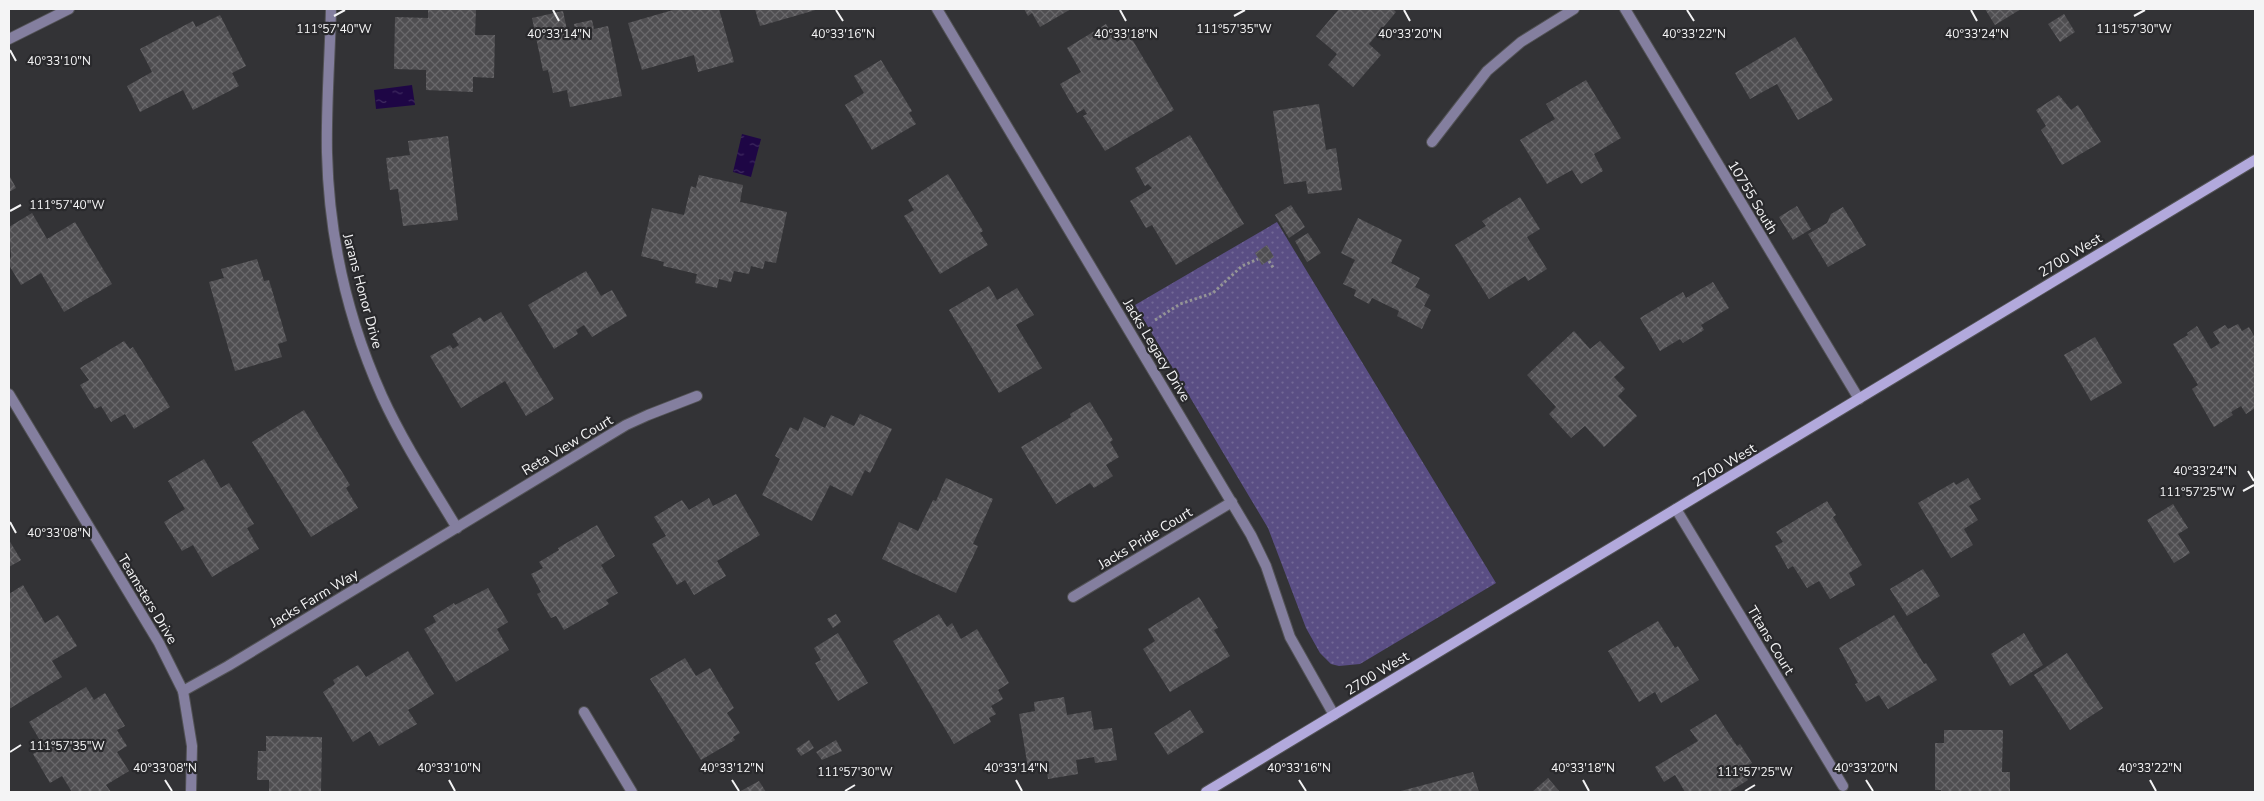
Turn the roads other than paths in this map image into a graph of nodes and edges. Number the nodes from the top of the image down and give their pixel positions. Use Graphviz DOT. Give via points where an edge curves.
graph roads {
  1 [pos="68,9"];
  2 [pos="331,9"];
  3 [pos="937,9"];
  4 [pos="1574,9"];
  5 [pos="1625,9"];
  6 [pos="9,39"];
  7 [pos="1432,142"];
  8 [pos="2255,160"];
  9 [pos="9,394"];
  10 [pos="697,396"];
  11 [pos="1859,399"];
  12 [pos="1232,502"];
  13 [pos="1676,509"];
  14 [pos="457,528"];
  15 [pos="1073,597"];
  16 [pos="184,690"];
  17 [pos="584,712"];
  18 [pos="1334,715"];
  19 [pos="1843,786"];
  20 [pos="191,792"];
  21 [pos="632,792"];
  22 [pos="1206,792"];
  1 -- 6 [label="street"];
  2 -- 14 [label="street, Jarans Honor Drive" via="327,153 334,236 342,277 382,396"];
  3 -- 12 [label="street, Jacks Legacy Drive"];
  4 -- 7 [label="street" via="1521,42 1498,61"];
  5 -- 11 [label="street, 10755 South"];
  8 -- 11 [label="main road, 2700 West"];
  9 -- 16 [label="street, Teamsters Drive"];
  10 -- 14 [label="street, Reta View Court" via="626,425"];
  11 -- 13 [label="main road, 2700 West"];
  12 -- 15 [label="street, Jacks Pride Court"];
  12 -- 18 [label="street, Jacks Legacy Drive" via="1266,566 1293,644"];
  13 -- 18 [label="main road, 2700 West"];
  13 -- 19 [label="street, Titans Court"];
  14 -- 16 [label="street, Jacks Farm Way"];
  16 -- 20 [label="street, Teamsters Drive" via="192,746"];
  17 -- 21 [label="street"];
  18 -- 22 [label="main road, 2700 West"];
}
